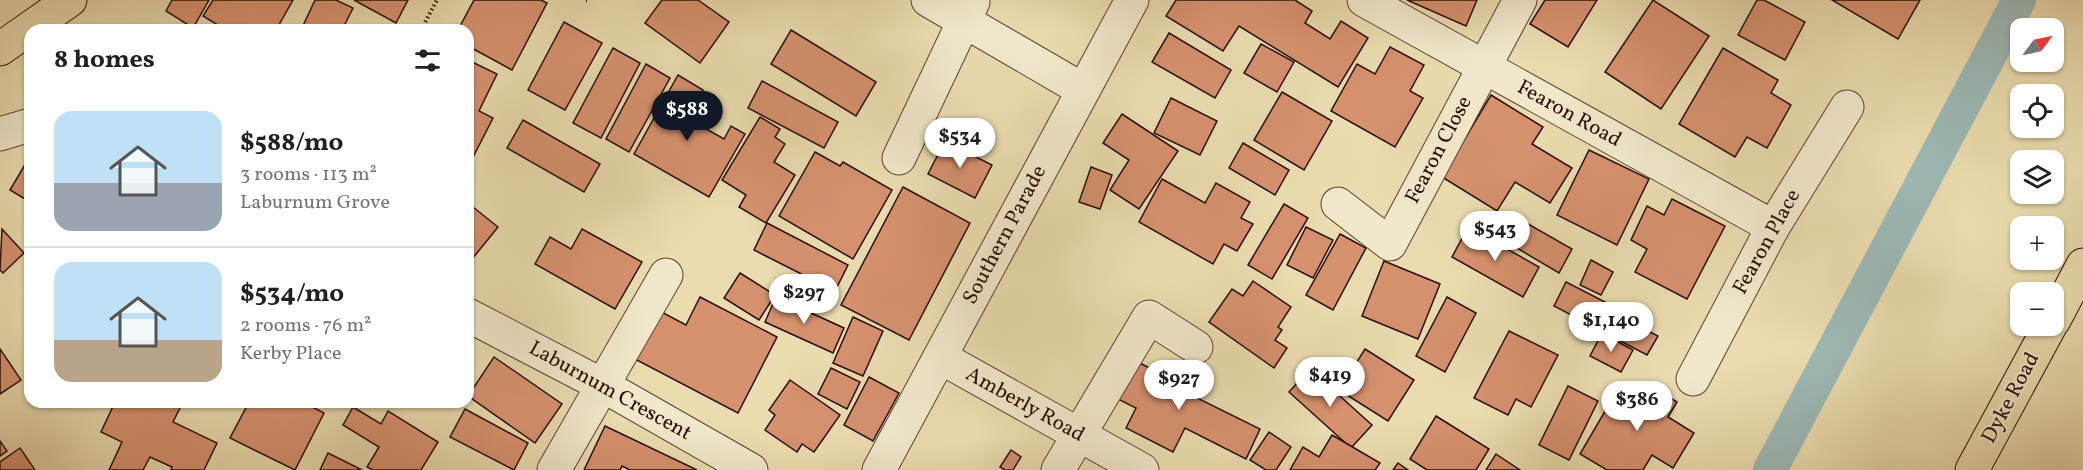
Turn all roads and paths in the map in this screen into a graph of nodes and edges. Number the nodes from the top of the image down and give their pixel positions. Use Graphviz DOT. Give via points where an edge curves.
graph roads {
  1 [pos="70,0"];
  2 [pos="437,0"];
  3 [pos="928,0"];
  4 [pos="1132,0"];
  5 [pos="1364,0"];
  6 [pos="1520,0"];
  7 [pos="969,10"];
  8 [pos="36,24"];
  9 [pos="424,24"];
  10 [pos="24,32"];
  11 [pos="0,49"];
  12 [pos="1483,66"];
  13 [pos="1083,90"];
  14 [pos="1847,107"];
  15 [pos="24,127"];
  16 [pos="0,134"];
  17 [pos="899,159"];
  18 [pos="1338,204"];
  19 [pos="1773,227"];
  20 [pos="2083,265"];
  21 [pos="666,274"];
  22 [pos="2064,301"];
  23 [pos="474,318"];
  24 [pos="2045,336"];
  25 [pos="1196,347"];
  26 [pos="940,357"];
  27 [pos="1693,380"];
  28 [pos="602,384"];
  29 [pos="1080,435"];
  30 [pos="554,470"];
  31 [pos="751,470"];
  32 [pos="879,470"];
  33 [pos="1058,470"];
  34 [pos="1142,470"];
  35 [pos="1972,470"];
  1 -- 8 [label="main road"];
  2 -- 9 [label="path"];
  3 -- 7 [label="street"];
  4 -- 13 [label="street, Southern Parade"];
  5 -- 12 [label="street, Fearon Road"];
  6 -- 12 [label="street, Fearon Close"];
  7 -- 13 [label="street"];
  7 -- 17 [label="street"];
  10 -- 11 [label="main road"];
  12 -- 18 [label="street, Fearon Close" via="1390,243"];
  12 -- 19 [label="street, Fearon Road"];
  13 -- 26 [label="street, Southern Parade"];
  14 -- 19 [label="street, Fearon Place"];
  15 -- 16 [label="street"];
  19 -- 27 [label="street, Fearon Place"];
  20 -- 22 [label="main road"];
  21 -- 28 [label="street"];
  23 -- 28 [label="street, Laburnum Crescent"];
  24 -- 35 [label="main road, Dyke Road"];
  25 -- 29 [label="street" via="1149,316"];
  26 -- 29 [label="street, Amberly Road"];
  26 -- 32 [label="street, Southern Parade"];
  28 -- 30 [label="street"];
  28 -- 31 [label="street, Laburnum Crescent"];
  29 -- 33 [label="street"];
  29 -- 34 [label="street, Amberly Road"];
}
